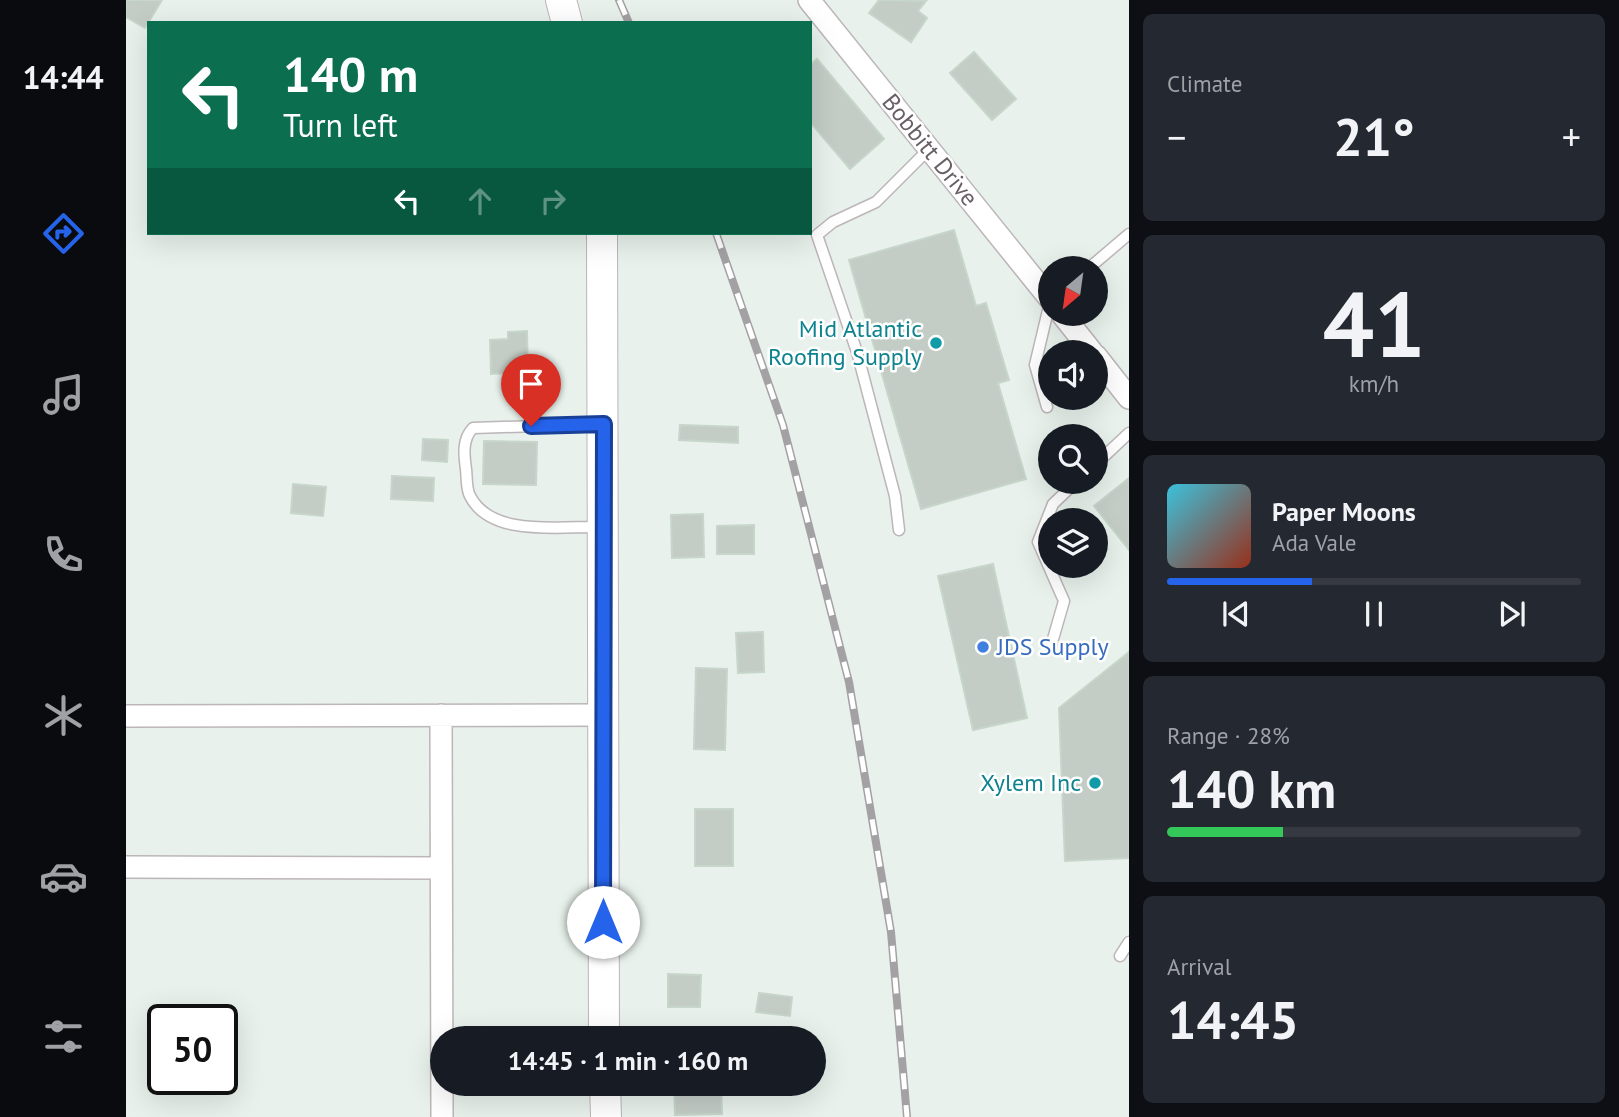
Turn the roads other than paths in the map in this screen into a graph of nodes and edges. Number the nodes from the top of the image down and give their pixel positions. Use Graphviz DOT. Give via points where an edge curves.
graph roads {
  1 [pos="561,0"];
  2 [pos="809,0"];
  3 [pos="566,21"];
  4 [pos="929,149"];
  5 [pos="1129,234"];
  6 [pos="602,235"];
  7 [pos="1103,256"];
  8 [pos="1038,286"];
  9 [pos="1071,326"];
  10 [pos="1082,340"];
  11 [pos="1038,352"];
  12 [pos="1108,371"];
  13 [pos="1038,376"];
  14 [pos="1129,398"];
  15 [pos="604,424"];
  16 [pos="1129,433"];
  17 [pos="1108,453"];
  18 [pos="1063,494"];
  19 [pos="604,527"];
  20 [pos="899,530"];
  21 [pos="1051,646"];
  22 [pos="441,715"];
  23 [pos="603,715"];
  24 [pos="126,716"];
  25 [pos="126,867"];
  26 [pos="441,868"];
  27 [pos="1129,942"];
  28 [pos="1120,956"];
  29 [pos="604,1026"];
  30 [pos="605,1096"];
  31 [pos="442,1117"];
  32 [pos="606,1117"];
  1 -- 3 [label="main road"];
  2 -- 4 [label="street, Bobbitt Drive"];
  4 -- 8 [label="street, Bobbitt Drive"];
  4 -- 20 [label="lane" via="876,202 833,222 817,235 857,352 895,496"];
  5 -- 7 [label="lane"];
  6 -- 15 [label="main road"];
  9 -- 10 [label="street"];
  11 -- 13 [label="lane"];
  12 -- 14 [label="street"];
  15 -- 19 [label="main road"];
  15 -- 19 [label="lane" via="473,428 464,447 468,494 488,516 514,525"];
  16 -- 17 [label="lane"];
  18 -- 21 [label="lane" via="1053,504 1038,542 1064,601"];
  19 -- 23 [label="main road"];
  22 -- 23 [label="street"];
  22 -- 24 [label="street"];
  22 -- 26 [label="street"];
  23 -- 29 [label="main road"];
  25 -- 26 [label="street"];
  26 -- 31 [label="street"];
  27 -- 28 [label="lane"];
  30 -- 32 [label="main road"];
}
